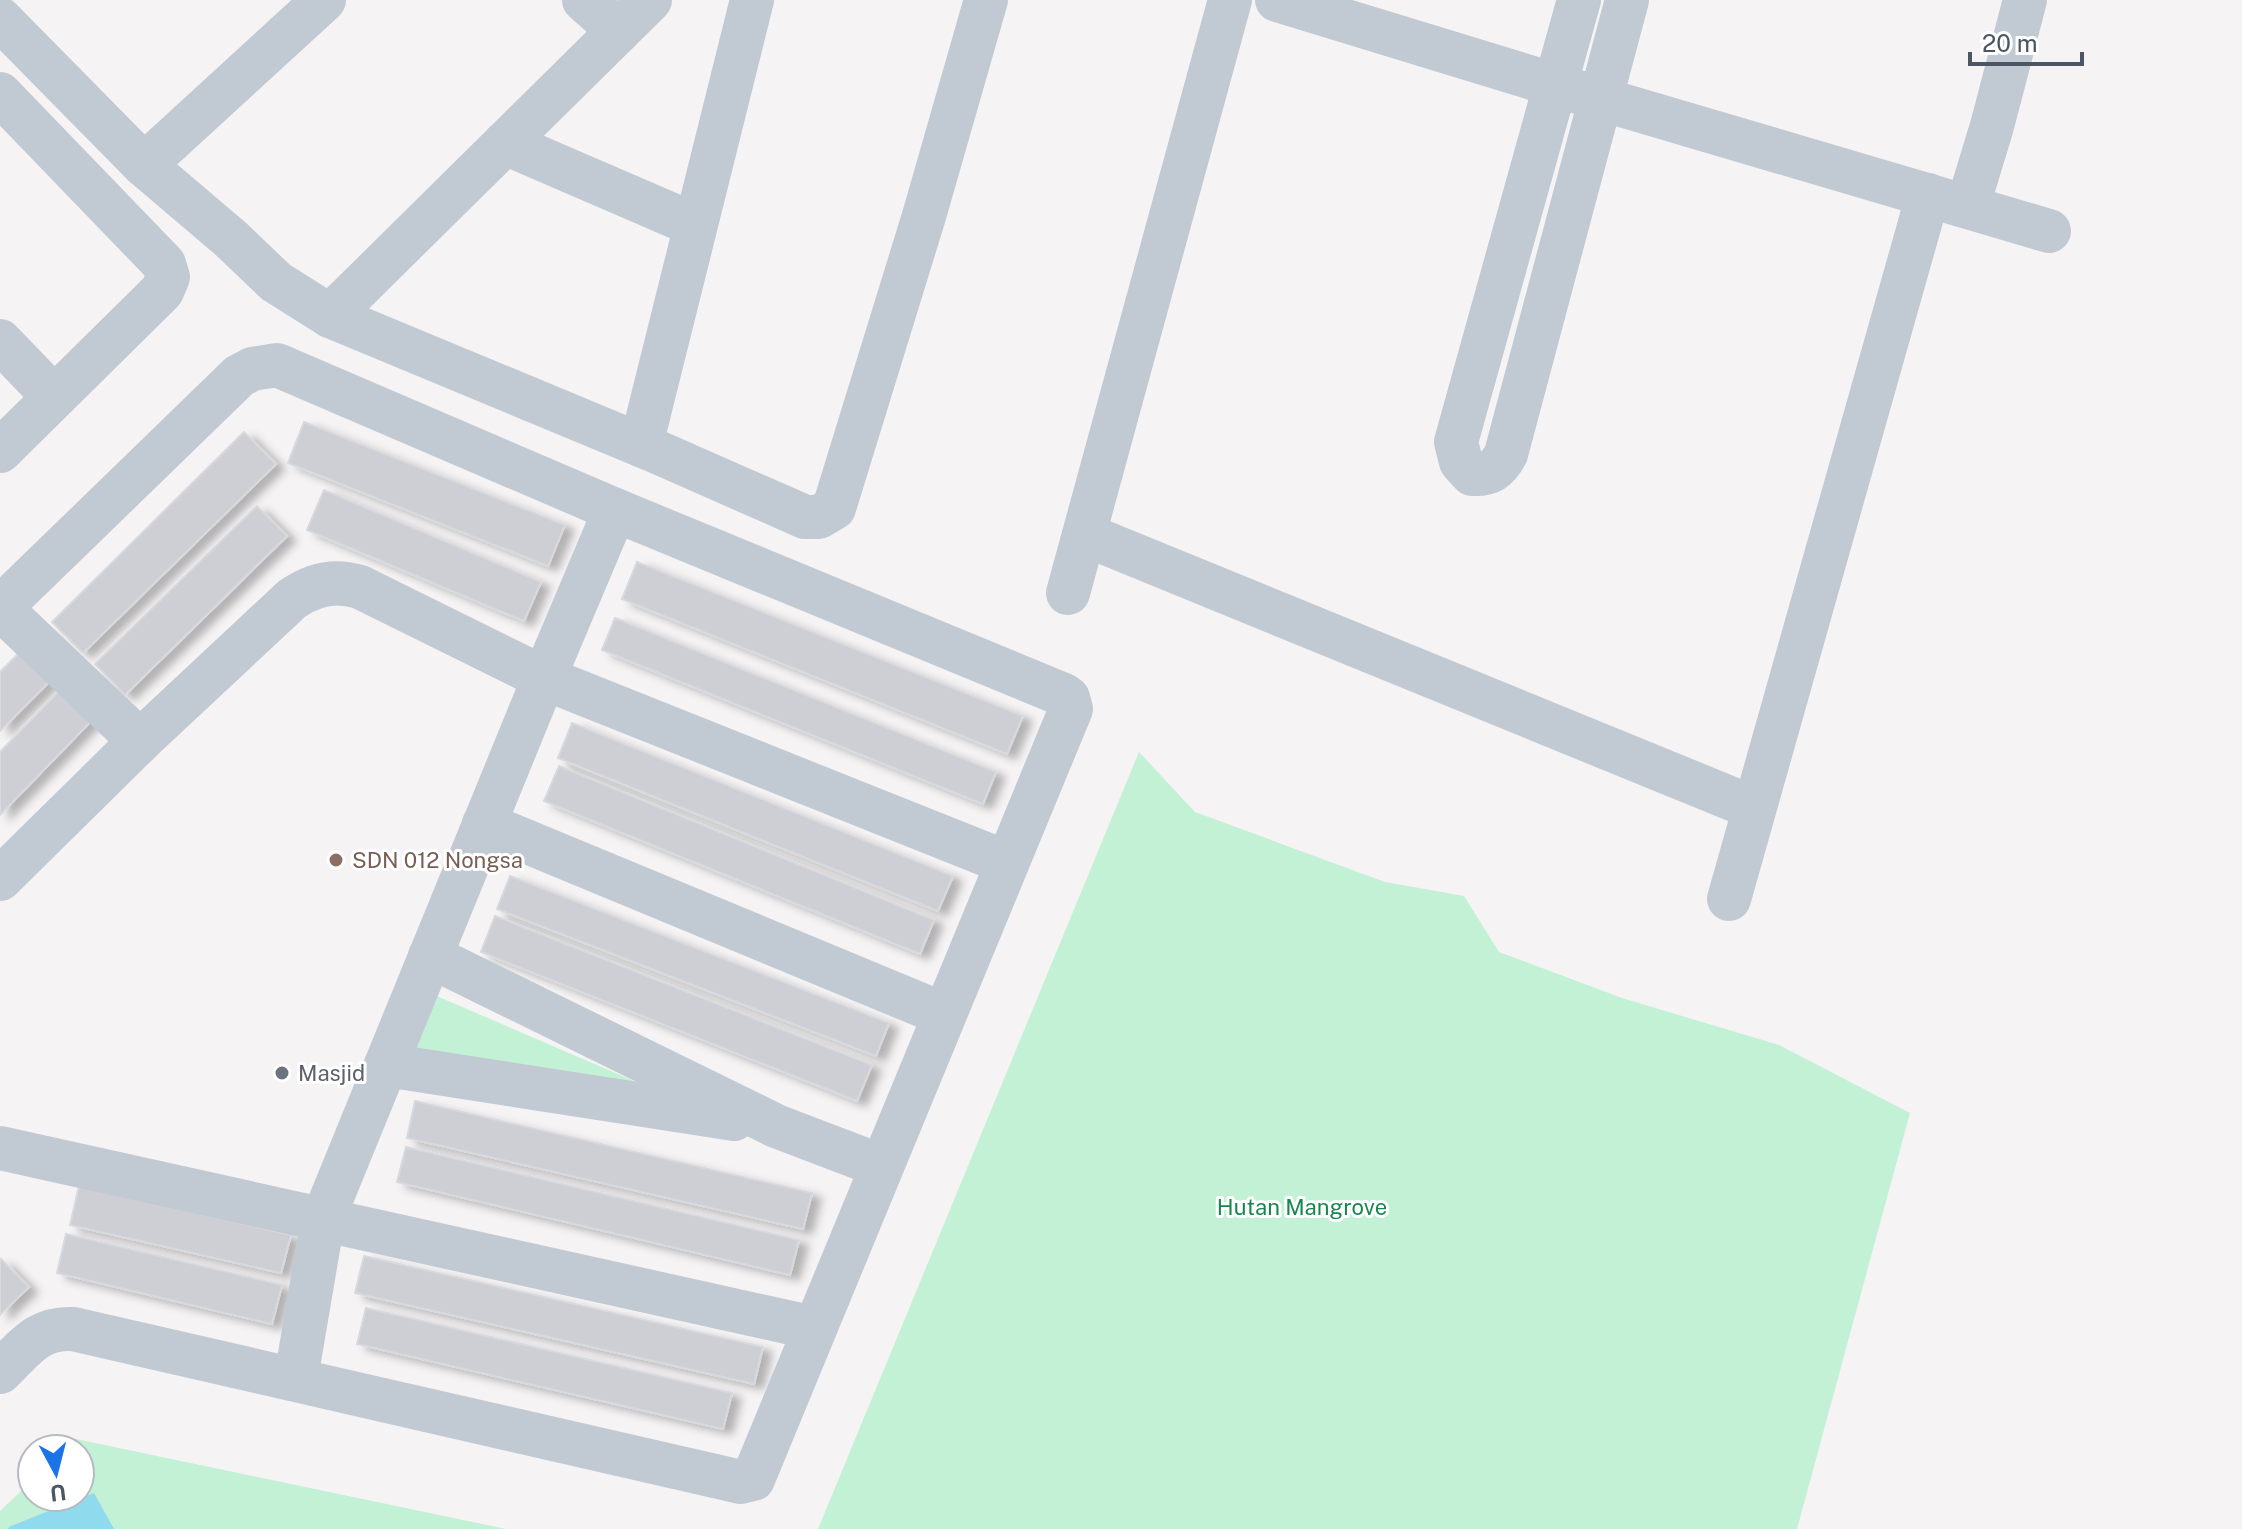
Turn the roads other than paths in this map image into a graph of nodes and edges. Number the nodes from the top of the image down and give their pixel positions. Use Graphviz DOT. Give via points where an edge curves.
graph roads {
  1 [pos="324,0"];
  2 [pos="584,0"];
  3 [pos="650,0"];
  4 [pos="752,0"];
  5 [pos="986,0"];
  6 [pos="1230,0"];
  7 [pos="1277,0"];
  8 [pos="1579,0"];
  9 [pos="1627,0"];
  10 [pos="2025,0"];
  11 [pos="0,19"];
  12 [pos="619,31"];
  13 [pos="1556,85"];
  14 [pos="0,94"];
  15 [pos="1601,99"];
  16 [pos="505,143"];
  17 [pos="144,165"];
  18 [pos="1948,200"];
  19 [pos="695,225"];
  20 [pos="2049,231"];
  21 [pos="330,316"];
  22 [pos="0,341"];
  23 [pos="54,397"];
  24 [pos="641,445"];
  25 [pos="0,451"];
  26 [pos="615,510"];
  27 [pos="1086,535"];
  28 [pos="1068,593"];
  29 [pos="0,608"];
  30 [pos="544,678"];
  31 [pos="140,741"];
  32 [pos="1754,808"];
  33 [pos="484,824"];
  34 [pos="1005,862"];
  35 [pos="0,879"];
  36 [pos="1729,899"];
  37 [pos="430,956"];
  38 [pos="943,1014"];
  39 [pos="386,1065"];
  40 [pos="776,1126"];
  41 [pos="0,1148"];
  42 [pos="881,1166"];
  43 [pos="323,1219"];
  44 [pos="814,1328"];
  45 [pos="0,1372"];
  46 [pos="296,1378"];
  1 -- 17 [label="street"];
  2 -- 12 [label="street"];
  3 -- 12 [label="street"];
  4 -- 19 [label="street"];
  5 -- 24 [label="street" via="834,508 819,517 805,517"];
  6 -- 27 [label="street"];
  7 -- 13 [label="street"];
  8 -- 13 [label="street"];
  9 -- 15 [label="street"];
  10 -- 18 [label="street"];
  11 -- 17 [label="street"];
  12 -- 16 [label="street"];
  13 -- 15 [label="street"];
  13 -- 15 [label="street" via="1456,442 1461,462 1472,474 1487,475 1506,454"];
  14 -- 23 [label="street" via="164,264 168,277 162,291"];
  15 -- 18 [label="street"];
  16 -- 19 [label="street"];
  16 -- 21 [label="street"];
  17 -- 21 [label="street" via="276,282"];
  18 -- 20 [label="street"];
  18 -- 32 [label="street"];
  19 -- 24 [label="street"];
  21 -- 24 [label="street"];
  22 -- 23 [label="street"];
  23 -- 25 [label="street"];
  26 -- 29 [label="street" via="277,365 264,365 239,376"];
  26 -- 30 [label="street"];
  26 -- 34 [label="street" via="1068,698 1071,714"];
  27 -- 28 [label="street"];
  27 -- 32 [label="street"];
  29 -- 31 [label="street"];
  30 -- 31 [label="street" via="360,587 325,584 292,599"];
  30 -- 33 [label="street"];
  30 -- 34 [label="street"];
  31 -- 35 [label="street"];
  32 -- 36 [label="street"];
  33 -- 37 [label="street"];
  33 -- 38 [label="street"];
  34 -- 38 [label="street"];
  37 -- 39 [label="street"];
  37 -- 40 [label="street"];
  38 -- 42 [label="street"];
  39 -- 40 [label="street"];
  39 -- 43 [label="street"];
  40 -- 42 [label="street"];
  41 -- 43 [label="street"];
  42 -- 44 [label="street"];
  43 -- 44 [label="street"];
  43 -- 46 [label="street"];
  44 -- 46 [label="street" via="756,1476 745,1482"];
  45 -- 46 [label="street" via="40,1334 62,1329"];
}
